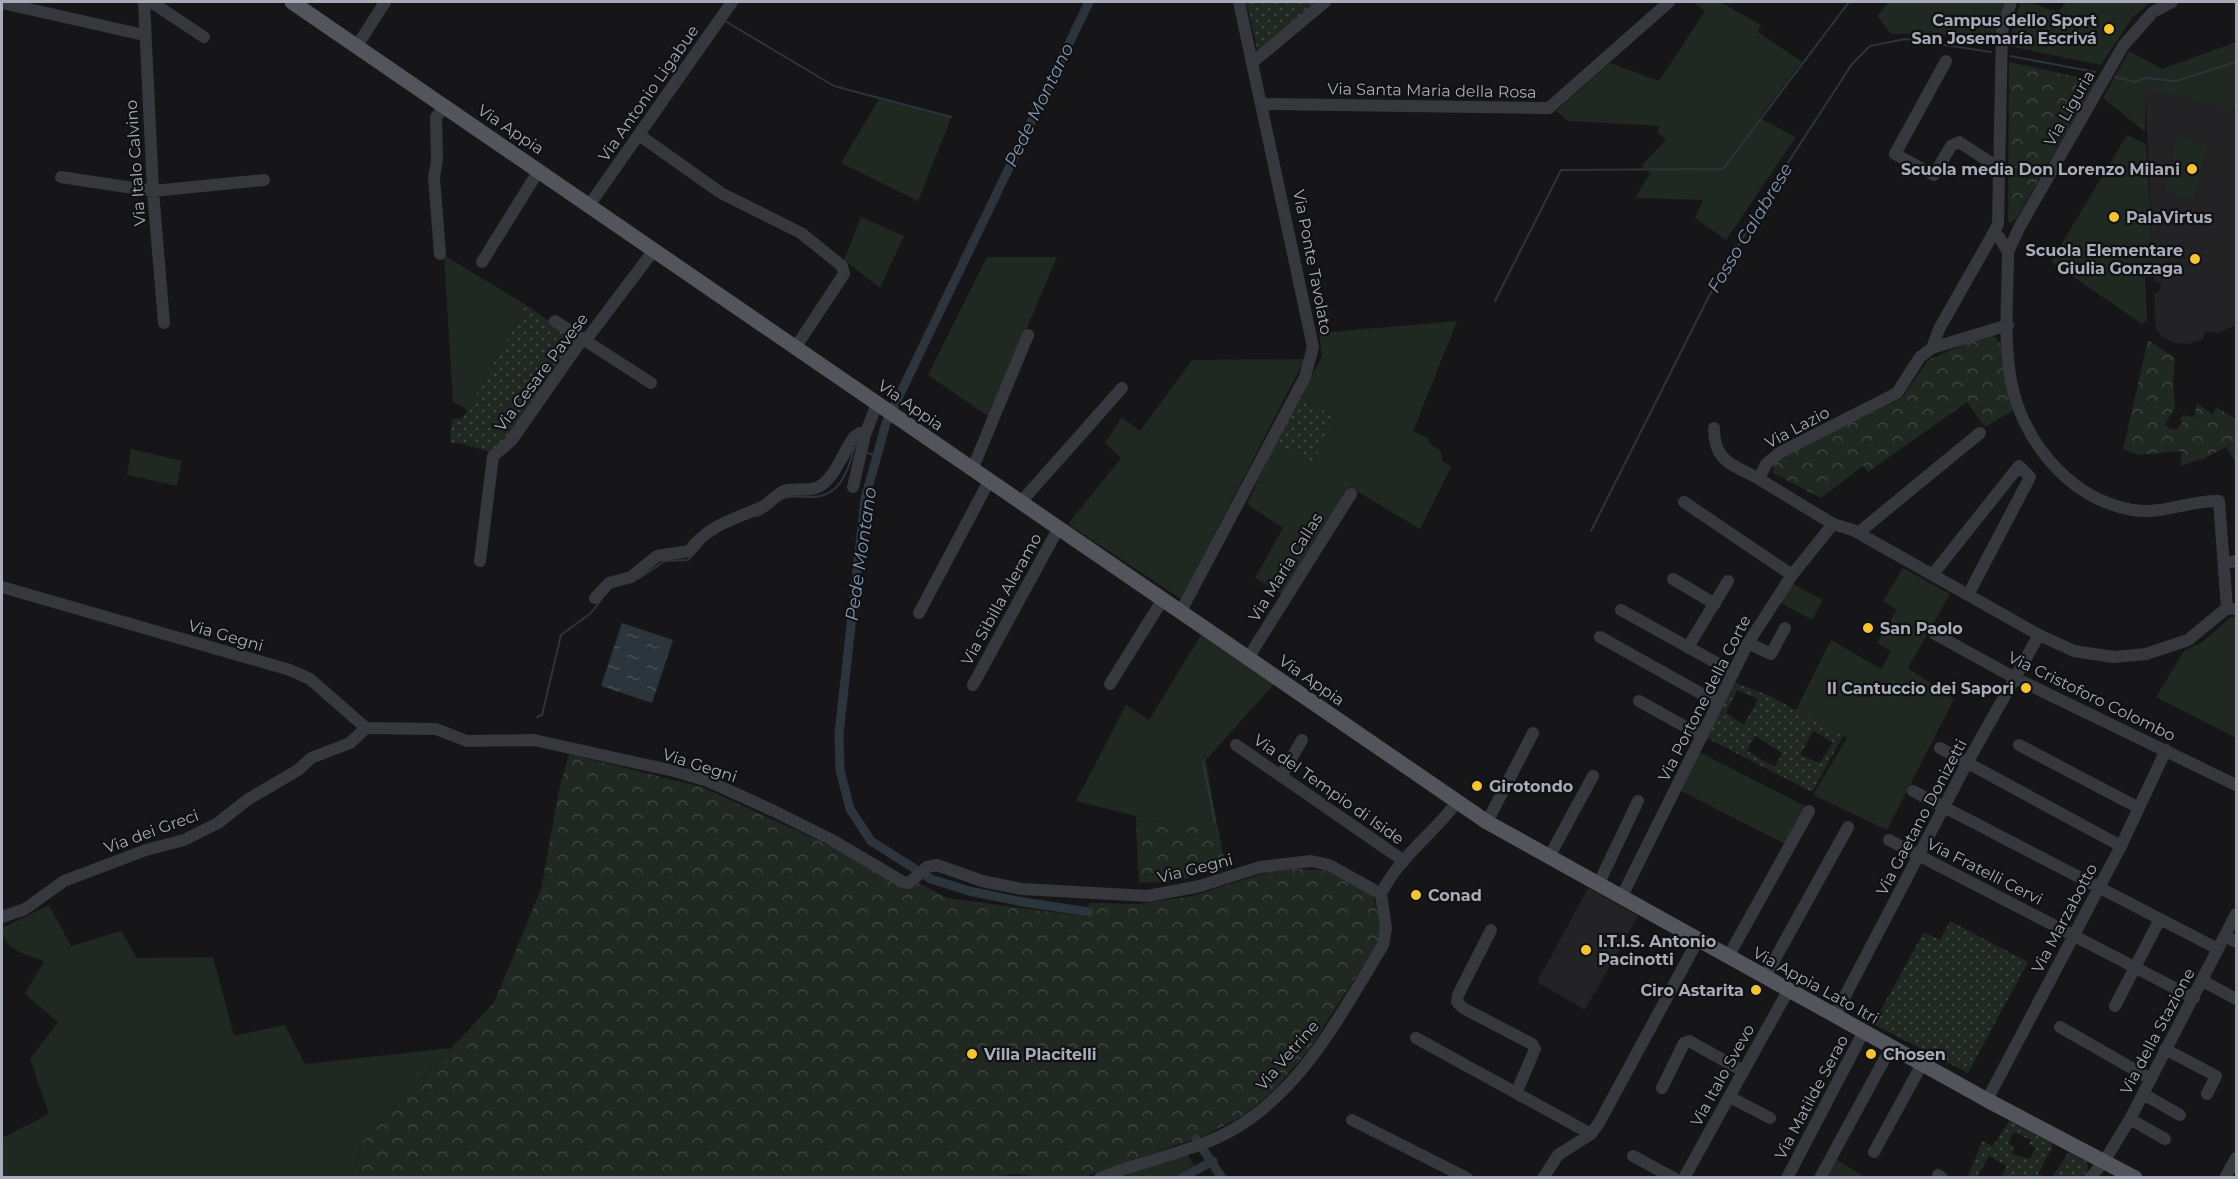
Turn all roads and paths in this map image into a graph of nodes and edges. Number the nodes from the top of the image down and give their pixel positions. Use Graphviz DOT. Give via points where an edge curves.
graph roads {
  1 [pos="144,2"];
  2 [pos="151,2"];
  3 [pos="292,2"];
  4 [pos="385,2"];
  5 [pos="732,2"];
  6 [pos="1239,2"];
  7 [pos="1325,2"];
  8 [pos="1670,2"];
  9 [pos="2011,2"];
  10 [pos="2172,2"];
  11 [pos="2,3"];
  12 [pos="144,35"];
  13 [pos="204,37"];
  14 [pos="357,46"];
  15 [pos="1946,61"];
  16 [pos="1253,62"];
  17 [pos="1263,104"];
  18 [pos="445,106"];
  19 [pos="639,135"];
  20 [pos="1999,168"];
  21 [pos="539,170"];
  22 [pos="61,177"];
  23 [pos="264,180"];
  24 [pos="153,191"];
  25 [pos="590,204"];
  26 [pos="1996,235"];
  27 [pos="2010,249"];
  28 [pos="654,250"];
  29 [pos="440,254"];
  30 [pos="482,262"];
  31 [pos="555,321"];
  32 [pos="164,323"];
  33 [pos="2008,325"];
  34 [pos="1028,335"];
  35 [pos="586,340"];
  36 [pos="795,348"];
  37 [pos="1932,348"];
  38 [pos="651,383"];
  39 [pos="1122,388"];
  40 [pos="878,404"];
  41 [pos="1714,428"];
  42 [pos="1980,434"];
  43 [pos="863,445"];
  44 [pos="972,470"];
  45 [pos="1759,479"];
  46 [pos="989,481"];
  47 [pos="853,487"];
  48 [pos="1351,494"];
  49 [pos="1684,502"];
  50 [pos="1020,503"];
  51 [pos="1833,524"];
  52 [pos="1058,529"];
  53 [pos="1858,533"];
  54 [pos="480,561"];
  55 [pos="2231,562"];
  56 [pos="1792,574"];
  57 [pos="1933,574"];
  58 [pos="1673,579"];
  59 [pos="1728,581"];
  60 [pos="2,587"];
  61 [pos="1970,593"];
  62 [pos="595,598"];
  63 [pos="1163,599"];
  64 [pos="1715,604"];
  65 [pos="2232,608"];
  66 [pos="1621,610"];
  67 [pos="1181,611"];
  68 [pos="919,613"];
  69 [pos="1785,628"];
  70 [pos="1935,634"];
  71 [pos="2039,635"];
  72 [pos="1600,637"];
  73 [pos="1748,643"];
  74 [pos="1688,647"];
  75 [pos="1248,658"];
  76 [pos="1733,672"];
  77 [pos="2015,678"];
  78 [pos="1110,684"];
  79 [pos="973,685"];
  80 [pos="1639,701"];
  81 [pos="1718,704"];
  82 [pos="366,728"];
  83 [pos="1533,733"];
  84 [pos="1702,736"];
  85 [pos="1302,740"];
  86 [pos="1236,745"];
  87 [pos="2019,745"];
  88 [pos="1940,748"];
  89 [pos="2166,750"];
  90 [pos="1967,763"];
  91 [pos="1281,776"];
  92 [pos="1593,776"];
  93 [pos="2236,785"];
  94 [pos="1913,791"];
  95 [pos="1638,801"];
  96 [pos="1457,802"];
  97 [pos="1944,808"];
  98 [pos="2139,808"];
  99 [pos="1809,811"];
  100 [pos="1487,822"];
  101 [pos="1848,826"];
  102 [pos="1512,837"];
  103 [pos="1889,840"];
  104 [pos="2121,846"];
  105 [pos="1920,856"];
  106 [pos="1549,857"];
  107 [pos="1404,861"];
  108 [pos="1598,885"];
  109 [pos="2100,886"];
  110 [pos="1381,894"];
  111 [pos="1621,898"];
  112 [pos="2236,914"];
  113 [pos="2,917"];
  114 [pos="2160,918"];
  115 [pos="1491,930"];
  116 [pos="2074,935"];
  117 [pos="2231,939"];
  118 [pos="1698,940"];
  119 [pos="2218,949"];
  120 [pos="1728,957"];
  121 [pos="2133,966"];
  122 [pos="1765,977"];
  123 [pos="2203,981"];
  124 [pos="1789,989"];
  125 [pos="2194,998"];
  126 [pos="2236,999"];
  127 [pos="2115,1006"];
  128 [pos="1835,1015"];
  129 [pos="2060,1027"];
  130 [pos="1864,1031"];
  131 [pos="1416,1038"];
  132 [pos="1892,1047"];
  133 [pos="2165,1049"];
  134 [pos="1923,1064"];
  135 [pos="1743,1071"];
  136 [pos="2150,1078"];
  137 [pos="1662,1088"];
  138 [pos="1517,1091"];
  139 [pos="2143,1094"];
  140 [pos="2207,1094"];
  141 [pos="1730,1097"];
  142 [pos="1987,1100"];
  143 [pos="2180,1115"];
  144 [pos="1770,1118"];
  145 [pos="2130,1119"];
  146 [pos="1352,1120"];
  147 [pos="1592,1134"];
  148 [pos="2165,1139"];
  149 [pos="1874,1152"];
  150 [pos="1633,1156"];
  151 [pos="2236,1158"];
  152 [pos="2105,1160"];
  153 [pos="1100,1178"];
  154 [pos="1467,1178"];
  155 [pos="1543,1178"];
  156 [pos="1674,1178"];
  157 [pos="1684,1178"];
  158 [pos="1787,1178"];
  159 [pos="1820,1178"];
  160 [pos="2090,1178"];
  161 [pos="2102,1178"];
  162 [pos="2135,1178"];
  163 [pos="2225,1178"];
  1 -- 12 [label="street, Via Italo Calvino"];
  2 -- 13 [label="street"];
  3 -- 14 [label="main road, Via Appia"];
  4 -- 14 [label="street"];
  5 -- 19 [label="street, Via Antonio Ligabue"];
  6 -- 16 [label="street, Via Ponte Tavolato"];
  7 -- 16 [label="street"];
  8 -- 17 [label="street, Via Santa Maria della Rosa" via="1549,108"];
  9 -- 20 [label="street, Via Lazio" via="2001,32"];
  10 -- 27 [label="street, Via Liguria" via="2153,12 2123,46"];
  11 -- 12 [label="street"];
  12 -- 24 [label="street, Via Italo Calvino"];
  14 -- 18 [label="main road, Via Appia"];
  15 -- 20 [label="street" via="1895,154 1934,175 1951,146 1959,142"];
  16 -- 17 [label="street, Via Ponte Tavolato"];
  17 -- 67 [label="street, Via Ponte Tavolato" via="1313,346 1305,377"];
  18 -- 21 [label="main road, Via Appia"];
  18 -- 29 [label="street" via="436,117 434,177"];
  19 -- 25 [label="street, Via Antonio Ligabue"];
  19 -- 36 [label="street" via="722,193 801,233 842,266 844,274"];
  20 -- 26 [label="street, Via Lazio"];
  21 -- 25 [label="main road, Via Appia"];
  21 -- 30 [label="street"];
  22 -- 24 [label="street"];
  23 -- 24 [label="street"];
  24 -- 32 [label="street, Via Italo Calvino"];
  25 -- 28 [label="main road, Via Appia"];
  26 -- 27 [label="street"];
  26 -- 37 [label="street, Via Lazio"];
  27 -- 33 [label="street"];
  28 -- 35 [label="street, Via Cesare Pavese"];
  28 -- 36 [label="main road, Via Appia"];
  31 -- 35 [label="street"];
  33 -- 37 [label="street"];
  33 -- 55 [label="street" via="2014,393 2048,461 2064,477 2106,503 2134,510 2163,511 2219,501"];
  34 -- 44 [label="street"];
  35 -- 38 [label="street"];
  35 -- 54 [label="street, Via Cesare Pavese" via="581,341 511,441 493,456"];
  36 -- 40 [label="main road, Via Appia"];
  37 -- 45 [label="street, Via Lazio" via="1920,357 1897,393 1779,453 1766,464"];
  39 -- 50 [label="street"];
  40 -- 43 [label="street"];
  40 -- 44 [label="main road, Via Appia"];
  41 -- 45 [label="street" via="1719,455"];
  42 -- 53 [label="street"];
  43 -- 47 [label="street"];
  43 -- 62 [label="street" via="860,433 820,486 777,494 764,506 743,512 704,533 689,551 657,556 631,577 609,583"];
  44 -- 46 [label="main road, Via Appia"];
  45 -- 51 [label="street"];
  46 -- 50 [label="main road, Via Appia"];
  46 -- 68 [label="street"];
  48 -- 75 [label="street, Via Maria Callas"];
  49 -- 56 [label="street"];
  50 -- 52 [label="main road, Via Appia"];
  51 -- 53 [label="street"];
  51 -- 56 [label="street, Via Portone della Corte"];
  52 -- 63 [label="main road, Via Appia"];
  52 -- 79 [label="street, Via Sibilla Aleramo"];
  53 -- 57 [label="street"];
  55 -- 65 [label="street"];
  56 -- 73 [label="street, Via Portone della Corte"];
  57 -- 61 [label="street"];
  57 -- 61 [label="street" via="2019,466 2030,477"];
  58 -- 64 [label="street"];
  59 -- 64 [label="street"];
  60 -- 82 [label="street, Via Gegni" via="290,670 310,679"];
  61 -- 71 [label="street"];
  63 -- 67 [label="main road, Via Appia"];
  63 -- 78 [label="street"];
  64 -- 74 [label="street"];
  65 -- 71 [label="street" via="2188,640 2146,654 2114,657 2074,651"];
  66 -- 74 [label="street"];
  67 -- 75 [label="main road, Via Appia"];
  69 -- 73 [label="street" via="1771,654"];
  70 -- 77 [label="street, Via Cristoforo Colombo"];
  71 -- 77 [label="street, Via Gaetano Donizetti"];
  72 -- 81 [label="street"];
  73 -- 76 [label="street, Via Portone della Corte"];
  74 -- 76 [label="street"];
  75 -- 96 [label="main road, Via Appia"];
  76 -- 81 [label="street, Via Portone della Corte"];
  77 -- 89 [label="street, Via Cristoforo Colombo"];
  77 -- 90 [label="street, Via Gaetano Donizetti"];
  80 -- 84 [label="street"];
  81 -- 84 [label="street, Via Portone della Corte"];
  82 -- 110 [label="street, Via Gegni" via="436,729 467,741 534,740 674,771 774,811 909,883 927,867 937,865 982,881 1022,889 1148,896 1200,886 1260,867 1311,861 1329,865"];
  82 -- 113 [label="street, Via dei Greci" via="350,743 311,758 218,823 184,840 64,881 25,909"];
  83 -- 100 [label="street"];
  84 -- 111 [label="street, Via Portone della Corte"];
  85 -- 91 [label="street"];
  86 -- 91 [label="street, Via del Tempio di Iside"];
  87 -- 98 [label="street"];
  88 -- 90 [label="street"];
  89 -- 93 [label="street, Via Cristoforo Colombo"];
  89 -- 98 [label="street, Via Marzabotto"];
  90 -- 97 [label="street, Via Gaetano Donizetti"];
  90 -- 104 [label="street"];
  91 -- 107 [label="street, Via del Tempio di Iside"];
  92 -- 106 [label="street"];
  94 -- 97 [label="street"];
  95 -- 108 [label="street"];
  96 -- 100 [label="main road, Via Appia"];
  96 -- 107 [label="street"];
  97 -- 105 [label="street, Via Gaetano Donizetti"];
  97 -- 109 [label="street"];
  98 -- 104 [label="street, Via Marzabotto"];
  99 -- 120 [label="street"];
  100 -- 102 [label="main road, Via Appia"];
  101 -- 122 [label="street"];
  102 -- 106 [label="main road, Via Appia Lato Itri"];
  103 -- 105 [label="street, Via Fratelli Cervi"];
  104 -- 109 [label="street, Via Marzabotto"];
  105 -- 116 [label="street, Via Fratelli Cervi"];
  105 -- 128 [label="street, Via Gaetano Donizetti"];
  106 -- 108 [label="main road, Via Appia Lato Itri"];
  107 -- 110 [label="street"];
  108 -- 111 [label="main road, Via Appia Lato Itri"];
  109 -- 114 [label="street"];
  109 -- 116 [label="street, Via Marzabotto"];
  110 -- 153 [label="street, Via Vetrine" via="1386,928 1383,945 1324,1042 1278,1096 1234,1129"];
  111 -- 118 [label="main road, Via Appia Lato Itri"];
  112 -- 117 [label="street, Via della Stazione"];
  114 -- 119 [label="street"];
  114 -- 121 [label="street"];
  115 -- 138 [label="street" via="1457,1002 1532,1044 1535,1049"];
  116 -- 121 [label="street, Via Fratelli Cervi"];
  116 -- 142 [label="street, Via Marzabotto"];
  117 -- 119 [label="street, Via della Stazione"];
  118 -- 120 [label="main road, Via Appia Lato Itri"];
  118 -- 147 [label="street"];
  119 -- 123 [label="street, Via della Stazione"];
  120 -- 122 [label="main road, Via Appia Lato Itri"];
  121 -- 125 [label="street, Via Fratelli Cervi"];
  121 -- 127 [label="street"];
  122 -- 124 [label="main road, Via Appia Lato Itri"];
  123 -- 125 [label="street, Via della Stazione"];
  123 -- 126 [label="street"];
  124 -- 128 [label="main road, Via Appia Lato Itri"];
  124 -- 135 [label="street, Via Italo Svevo"];
  125 -- 133 [label="street, Via della Stazione"];
  128 -- 130 [label="main road, Via Appia Lato Itri"];
  129 -- 136 [label="street"];
  130 -- 132 [label="main road, Via Appia Lato Itri"];
  130 -- 158 [label="street, Via Matilde Serao"];
  131 -- 138 [label="street"];
  132 -- 134 [label="main road, Via Appia Lato Itri"];
  132 -- 159 [label="street"];
  133 -- 136 [label="street, Via della Stazione"];
  133 -- 140 [label="street" via="2216,1076"];
  134 -- 142 [label="main road, Via Appia Lato Itri"];
  134 -- 149 [label="street"];
  135 -- 137 [label="street" via="1689,1041 1684,1043"];
  135 -- 141 [label="street, Via Italo Svevo"];
  136 -- 139 [label="street, Via della Stazione"];
  138 -- 147 [label="street"];
  139 -- 143 [label="street"];
  139 -- 145 [label="street, Via della Stazione"];
  141 -- 144 [label="street"];
  141 -- 157 [label="street, Via Italo Svevo"];
  142 -- 152 [label="main road, Via Appia Lato Itri"];
  145 -- 148 [label="street"];
  145 -- 152 [label="street, Via della Stazione"];
  146 -- 154 [label="street"];
  147 -- 155 [label="street" via="1558,1155"];
  150 -- 156 [label="street"];
  151 -- 163 [label="street"];
  152 -- 160 [label="street"];
  152 -- 161 [label="street"];
  152 -- 162 [label="main road, Via Appia Lato Itri"];
}
